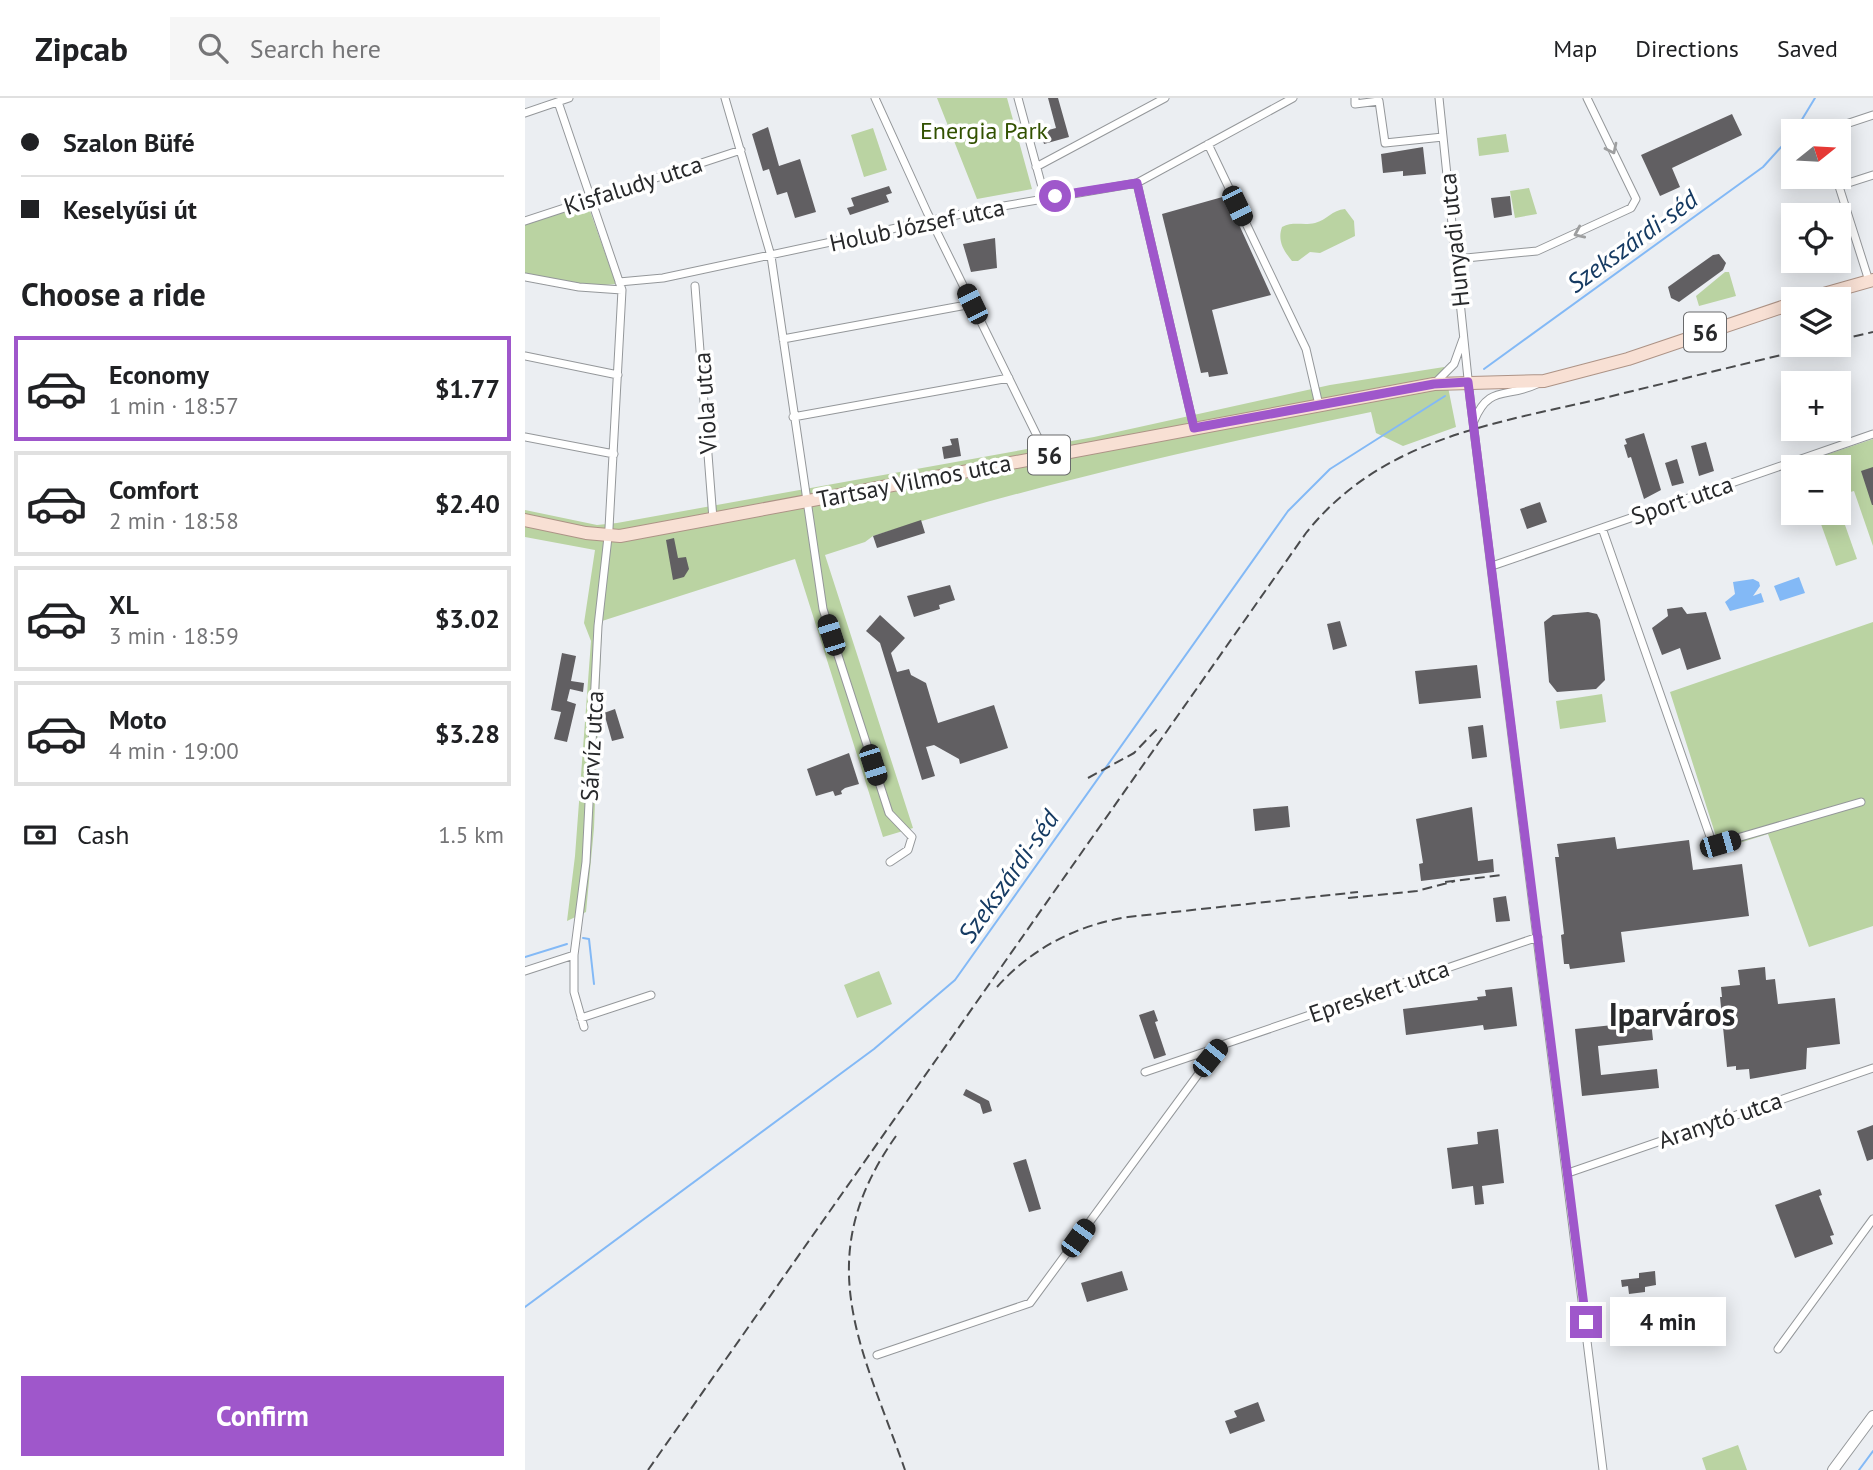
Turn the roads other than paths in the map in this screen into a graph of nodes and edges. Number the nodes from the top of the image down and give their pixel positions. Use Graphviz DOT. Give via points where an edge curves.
graph roads {
  1 [pos="569,98"];
  2 [pos="725,98"];
  3 [pos="875,98"];
  4 [pos="1018,98"];
  5 [pos="1165,98"];
  6 [pos="1293,98"];
  7 [pos="1355,98"];
  8 [pos="1439,98"];
  9 [pos="1587,98"];
  10 [pos="558,102"];
  11 [pos="525,113"];
  12 [pos="1873,115"];
  13 [pos="1851,122"];
  14 [pos="1443,137"];
  15 [pos="1208,144"];
  16 [pos="741,150"];
  17 [pos="1036,167"];
  18 [pos="1873,175"];
  19 [pos="1851,182"];
  20 [pos="1137,183"];
  21 [pos="1840,189"];
  22 [pos="1045,198"];
  23 [pos="590,199"];
  24 [pos="525,220"];
  25 [pos="932,222"];
  26 [pos="771,256"];
  27 [pos="1456,259"];
  28 [pos="525,278"];
  29 [pos="1871,280"];
  30 [pos="619,282"];
  31 [pos="695,286"];
  32 [pos="1847,287"];
  33 [pos="622,290"];
  34 [pos="972,304"];
  35 [pos="1781,307"];
  36 [pos="1464,335"];
  37 [pos="783,339"];
  38 [pos="525,356"];
  39 [pos="618,374"];
  40 [pos="1009,378"];
  41 [pos="1544,381"];
  42 [pos="1468,382"];
  43 [pos="1434,384"];
  44 [pos="1319,405"];
  45 [pos="793,417"];
  46 [pos="1474,422"];
  47 [pos="1194,428"];
  48 [pos="1873,434"];
  49 [pos="525,437"];
  50 [pos="614,454"];
  51 [pos="1047,456"];
  52 [pos="806,502"];
  53 [pos="525,520"];
  54 [pos="713,520"];
  55 [pos="1602,528"];
  56 [pos="608,536"];
  57 [pos="1492,566"];
  58 [pos="1861,802"];
  59 [pos="890,862"];
  60 [pos="1538,936"];
  61 [pos="574,955"];
  62 [pos="525,971"];
  63 [pos="651,995"];
  64 [pos="1219,1046"];
  65 [pos="1873,1068"];
  66 [pos="1145,1072"];
  67 [pos="1568,1173"];
  68 [pos="1873,1219"];
  69 [pos="1777,1349"];
  70 [pos="877,1355"];
  71 [pos="1873,1416"];
  72 [pos="1603,1470"];
  73 [pos="1833,1470"];
  1 -- 10 [label="street"];
  2 -- 16 [label="street"];
  3 -- 25 [label="street"];
  4 -- 17 [label="street"];
  5 -- 17 [label="street"];
  6 -- 15 [label="street, Holub József utca"];
  7 -- 14 [label="street" via="1356,104 1379,101 1385,143"];
  8 -- 14 [label="street, Hunyadi utca"];
  9 -- 27 [label="street, one-way" via="1636,199 1631,208 1537,251"];
  10 -- 11 [label="street"];
  10 -- 23 [label="street"];
  12 -- 13 [label="street"];
  14 -- 27 [label="street, Hunyadi utca"];
  15 -- 20 [label="street, Holub József utca"];
  15 -- 44 [label="street" via="1306,349"];
  16 -- 23 [label="street, Kisfaludy utca"];
  16 -- 26 [label="street"];
  17 -- 22 [label="street"];
  18 -- 19 [label="street"];
  20 -- 22 [label="street, Holub József utca"];
  20 -- 47 [label="street"];
  21 -- 29 [label="street"];
  22 -- 25 [label="street, Holub József utca"];
  23 -- 24 [label="street, Kisfaludy utca"];
  23 -- 30 [label="street"];
  25 -- 26 [label="street, Holub József utca"];
  25 -- 34 [label="street"];
  26 -- 30 [label="street, Holub József utca"];
  26 -- 37 [label="street"];
  27 -- 36 [label="street, Hunyadi utca"];
  28 -- 33 [label="street"];
  29 -- 32 [label="main road"];
  30 -- 33 [label="street"];
  31 -- 54 [label="street, Viola utca"];
  33 -- 39 [label="street, Sárvíz utca"];
  34 -- 37 [label="street"];
  34 -- 40 [label="street"];
  35 -- 41 [label="main road, 56" via="1637,357"];
  36 -- 42 [label="street, Hunyadi utca"];
  36 -- 43 [label="street" via="1454,364"];
  37 -- 45 [label="street"];
  38 -- 39 [label="street"];
  39 -- 50 [label="street, Sárvíz utca"];
  40 -- 45 [label="street"];
  40 -- 51 [label="street"];
  41 -- 42 [label="main road, 56"];
  41 -- 46 [label="street" via="1489,398 1481,404"];
  42 -- 43 [label="main road, Tartsay Vilmos utca / 56"];
  42 -- 46 [label="street, Hunyadi utca"];
  43 -- 44 [label="main road, Tartsay Vilmos utca / 56"];
  44 -- 47 [label="main road, Tartsay Vilmos utca / 56"];
  45 -- 52 [label="street"];
  46 -- 57 [label="street, Hunyadi utca"];
  47 -- 51 [label="main road, Tartsay Vilmos utca / 56"];
  48 -- 55 [label="street, Sport utca"];
  49 -- 50 [label="street"];
  50 -- 56 [label="street, Sárvíz utca"];
  51 -- 52 [label="main road, Tartsay Vilmos utca / 56"];
  52 -- 54 [label="main road, Tartsay Vilmos utca / 56"];
  52 -- 59 [label="street" via="823,609 889,813 912,840 908,850"];
  53 -- 56 [label="main road, Tartsay Vilmos utca / 56"];
  54 -- 56 [label="main road, Tartsay Vilmos utca / 56"];
  55 -- 57 [label="street, Sport utca"];
  55 -- 58 [label="street" via="1713,845"];
  56 -- 61 [label="street, Sárvíz utca" via="598,626 586,862"];
  57 -- 60 [label="street, Hunyadi utca"];
  60 -- 64 [label="street, Epreskert utca"];
  60 -- 67 [label="street, Hunyadi utca"];
  61 -- 62 [label="street"];
  61 -- 63 [label="street, Sárvíz utca" via="574,992 582,1022"];
  64 -- 66 [label="street, Epreskert utca"];
  64 -- 70 [label="street" via="1030,1303"];
  65 -- 67 [label="street, Aranytó utca"];
  67 -- 72 [label="street, Hunyadi utca"];
  68 -- 69 [label="street"];
  71 -- 73 [label="main road"];
}
